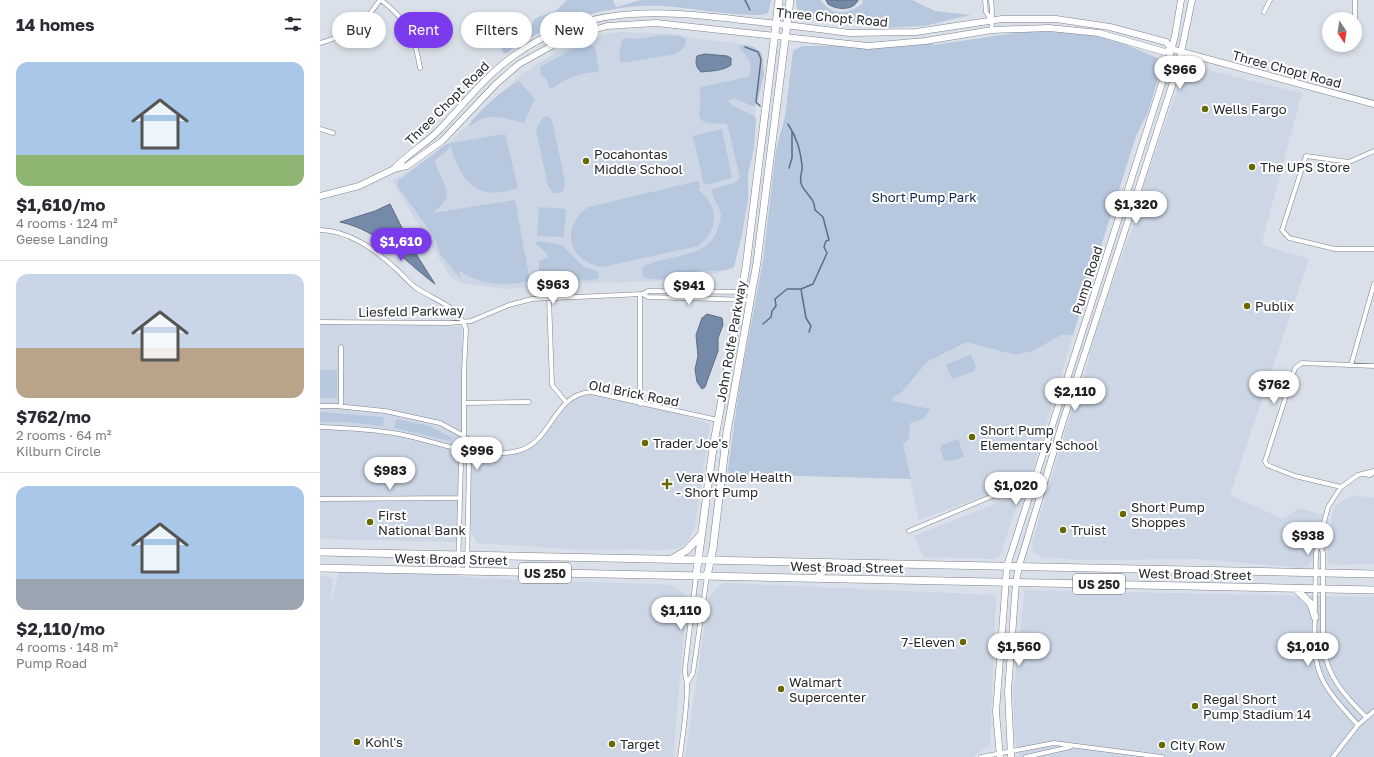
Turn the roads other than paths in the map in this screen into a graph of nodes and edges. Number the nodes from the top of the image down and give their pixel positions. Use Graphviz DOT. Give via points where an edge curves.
graph roads {
  1 [pos="381,0"];
  2 [pos="779,0"];
  3 [pos="790,0"];
  4 [pos="984,0"];
  5 [pos="992,0"];
  6 [pos="1181,0"];
  7 [pos="1192,0"];
  8 [pos="1270,0"];
  9 [pos="1356,0"];
  10 [pos="1264,12"];
  11 [pos="1355,12"];
  12 [pos="991,21"];
  13 [pos="777,24"];
  14 [pos="787,25"];
  15 [pos="992,30"];
  16 [pos="775,37"];
  17 [pos="785,37"];
  18 [pos="320,43"];
  19 [pos="1172,49"];
  20 [pos="1182,52"];
  21 [pos="420,68"];
  22 [pos="1374,104"];
  23 [pos="320,129"];
  24 [pos="333,133"];
  25 [pos="1374,144"];
  26 [pos="1373,150"];
  27 [pos="394,169"];
  28 [pos="320,196"];
  29 [pos="320,230"];
  30 [pos="1374,249"];
  31 [pos="1374,284"];
  32 [pos="752,292"];
  33 [pos="642,294"];
  34 [pos="742,296"];
  35 [pos="549,297"];
  36 [pos="751,300"];
  37 [pos="320,322"];
  38 [pos="464,322"];
  39 [pos="341,347"];
  40 [pos="1351,365"];
  41 [pos="1374,366"];
  42 [pos="529,402"];
  43 [pos="566,402"];
  44 [pos="464,403"];
  45 [pos="640,404"];
  46 [pos="320,406"];
  47 [pos="341,406"];
  48 [pos="718,420"];
  49 [pos="320,427"];
  50 [pos="464,436"];
  51 [pos="464,451"];
  52 [pos="498,453"];
  53 [pos="1374,472"];
  54 [pos="1341,487"];
  55 [pos="1028,497"];
  56 [pos="460,498"];
  57 [pos="320,499"];
  58 [pos="909,531"];
  59 [pos="702,534"];
  60 [pos="1319,541"];
  61 [pos="320,552"];
  62 [pos="458,555"];
  63 [pos="467,555"];
  64 [pos="672,559"];
  65 [pos="698,560"];
  66 [pos="710,561"];
  67 [pos="845,563"];
  68 [pos="1007,566"];
  69 [pos="1019,566"];
  70 [pos="320,568"];
  71 [pos="458,571"];
  72 [pos="467,571"];
  73 [pos="1316,573"];
  74 [pos="1324,573"];
  75 [pos="1374,574"];
  76 [pos="696,576"];
  77 [pos="707,576"];
  78 [pos="817,579"];
  79 [pos="1004,582"];
  80 [pos="1016,582"];
  81 [pos="1296,589"];
  82 [pos="1315,589"];
  83 [pos="1324,589"];
  84 [pos="1374,590"];
  85 [pos="1315,617"];
  86 [pos="687,683"];
  87 [pos="1374,711"];
  88 [pos="1366,717"];
  89 [pos="1358,725"];
  90 [pos="1071,747"];
  91 [pos="1010,754"];
  92 [pos="1000,755"];
  93 [pos="680,757"];
  94 [pos="981,757"];
  95 [pos="1026,757"];
  96 [pos="1162,757"];
  97 [pos="1333,757"];
  1 -- 18 [label="street" via="355,29"];
  1 -- 21 [label="street" via="396,11 410,31 418,51"];
  2 -- 13 [label="main road, John Rolfe Parkway"];
  3 -- 14 [label="main road, John Rolfe Parkway"];
  4 -- 12 [label="street"];
  5 -- 12 [label="street"];
  6 -- 19 [label="main road, Pump Road"];
  7 -- 20 [label="main road, Pump Road"];
  8 -- 10 [label="street"];
  9 -- 11 [label="street"];
  12 -- 14 [label="main road, Three Chopt Road" via="928,31 893,33 849,32"];
  12 -- 15 [label="street"];
  12 -- 19 [label="main road, Three Chopt Road" via="1032,18 1081,22 1166,42"];
  13 -- 14 [label="main road, Three Chopt Road"];
  13 -- 16 [label="main road, John Rolfe Parkway"];
  13 -- 27 [label="main road, Three Chopt Road" via="646,12 616,15 570,26 535,42 503,64 431,138"];
  14 -- 17 [label="main road, John Rolfe Parkway"];
  15 -- 17 [label="main road, Three Chopt Road" via="881,45 843,44"];
  15 -- 19 [label="main road, Three Chopt Road" via="1074,29 1099,33 1165,52"];
  16 -- 17 [label="main road, Three Chopt Road"];
  16 -- 27 [label="main road, Three Chopt Road" via="656,23 622,24 577,34 519,64 438,144 407,166"];
  16 -- 34 [label="main road, John Rolfe Parkway"];
  17 -- 32 [label="main road, John Rolfe Parkway"];
  19 -- 20 [label="main road, Three Chopt Road"];
  19 -- 55 [label="main road, Pump Road"];
  20 -- 22 [label="main road, Three Chopt Road"];
  20 -- 69 [label="main road, Pump Road"];
  23 -- 24 [label="street"];
  25 -- 26 [label="street"];
  26 -- 30 [label="street" via="1349,162 1306,156 1282,230 1288,238 1335,249"];
  27 -- 28 [label="main road, Three Chopt Road" via="359,186"];
  29 -- 38 [label="street" via="342,233 357,239 394,267 415,287 456,311"];
  31 -- 40 [label="street"];
  32 -- 34 [label="street, Liesfeld Parkway"];
  32 -- 36 [label="main road, John Rolfe Parkway"];
  33 -- 34 [label="street, Liesfeld Parkway" via="648,297"];
  33 -- 34 [label="street, Liesfeld Parkway" via="648,291"];
  33 -- 35 [label="street, Liesfeld Parkway"];
  33 -- 45 [label="street"];
  34 -- 36 [label="street, Liesfeld Parkway"];
  34 -- 48 [label="main road, John Rolfe Parkway"];
  35 -- 38 [label="street, Liesfeld Parkway" via="509,305"];
  35 -- 43 [label="street" via="552,385"];
  36 -- 66 [label="main road, John Rolfe Parkway" via="727,432"];
  37 -- 38 [label="street, Liesfeld Parkway"];
  38 -- 44 [label="street"];
  39 -- 47 [label="street"];
  40 -- 41 [label="street"];
  40 -- 54 [label="street" via="1302,362 1295,368 1264,461 1267,465 1295,476"];
  42 -- 44 [label="street"];
  43 -- 45 [label="street, Old Brick Road" via="581,392 591,392"];
  43 -- 52 [label="street, Old Brick Road" via="530,446"];
  44 -- 50 [label="street"];
  45 -- 48 [label="street, Old Brick Road"];
  46 -- 47 [label="street, Old Brick Road"];
  47 -- 50 [label="street, Old Brick Road" via="385,411 440,424"];
  48 -- 59 [label="main road, John Rolfe Parkway"];
  49 -- 51 [label="street, Old Brick Road" via="363,428 435,442"];
  50 -- 51 [label="street"];
  50 -- 52 [label="street, Old Brick Road" via="477,446"];
  51 -- 52 [label="street, Old Brick Road"];
  51 -- 56 [label="street"];
  51 -- 63 [label="street" via="470,461"];
  53 -- 54 [label="street" via="1370,475 1361,474"];
  54 -- 60 [label="street" via="1328,507"];
  55 -- 58 [label="street" via="1007,490"];
  55 -- 68 [label="main road, Pump Road"];
  56 -- 57 [label="street"];
  56 -- 62 [label="street"];
  59 -- 64 [label="main road" via="687,550"];
  59 -- 65 [label="main road, John Rolfe Parkway"];
  60 -- 73 [label="street"];
  60 -- 74 [label="street" via="1323,553"];
  61 -- 62 [label="main road, West Broad Street / US 250"];
  62 -- 63 [label="main road, West Broad Street / US 250"];
  62 -- 71 [label="street"];
  63 -- 64 [label="main road, West Broad Street / US 250"];
  63 -- 72 [label="street"];
  64 -- 65 [label="main road, West Broad Street / US 250"];
  65 -- 66 [label="main road, West Broad Street / US 250"];
  65 -- 76 [label="main road, John Rolfe Parkway"];
  66 -- 67 [label="main road, West Broad Street / US 250"];
  66 -- 77 [label="main road, John Rolfe Parkway"];
  67 -- 68 [label="main road, West Broad Street / US 250"];
  67 -- 78 [label="main road" via="823,571"];
  68 -- 69 [label="main road, West Broad Street / US 250"];
  68 -- 79 [label="main road, Pump Road"];
  69 -- 73 [label="main road, West Broad Street / US 250"];
  69 -- 80 [label="main road, Pump Road"];
  70 -- 71 [label="main road, West Broad Street / US 250"];
  71 -- 72 [label="main road, West Broad Street / US 250"];
  72 -- 76 [label="main road, West Broad Street / US 250"];
  73 -- 74 [label="main road, West Broad Street / US 250"];
  73 -- 82 [label="street"];
  74 -- 75 [label="main road, West Broad Street / US 250"];
  74 -- 83 [label="street"];
  76 -- 77 [label="main road, West Broad Street / US 250"];
  76 -- 86 [label="street, John Rolfe Parkway" via="684,674"];
  77 -- 78 [label="main road, West Broad Street / US 250"];
  77 -- 86 [label="street, John Rolfe Parkway" via="693,673"];
  78 -- 79 [label="main road, West Broad Street / US 250"];
  79 -- 80 [label="main road, West Broad Street / US 250"];
  79 -- 92 [label="main road, Pump Road" via="996,712"];
  80 -- 81 [label="main road, West Broad Street / US 250"];
  80 -- 91 [label="main road, Pump Road" via="1008,691"];
  81 -- 82 [label="main road, West Broad Street / US 250"];
  81 -- 85 [label="main road" via="1311,604"];
  82 -- 83 [label="main road, West Broad Street / US 250"];
  82 -- 85 [label="street"];
  83 -- 84 [label="main road, West Broad Street / US 250"];
  83 -- 88 [label="street" via="1324,646 1327,664 1342,692"];
  85 -- 89 [label="street" via="1313,644 1318,670 1329,693"];
  86 -- 93 [label="street, John Rolfe Parkway"];
  87 -- 88 [label="street"];
  88 -- 89 [label="street"];
  89 -- 97 [label="street"];
  90 -- 91 [label="street" via="1054,743"];
  90 -- 95 [label="street"];
  90 -- 96 [label="street"];
  91 -- 92 [label="street"];
  92 -- 94 [label="street"];
}
